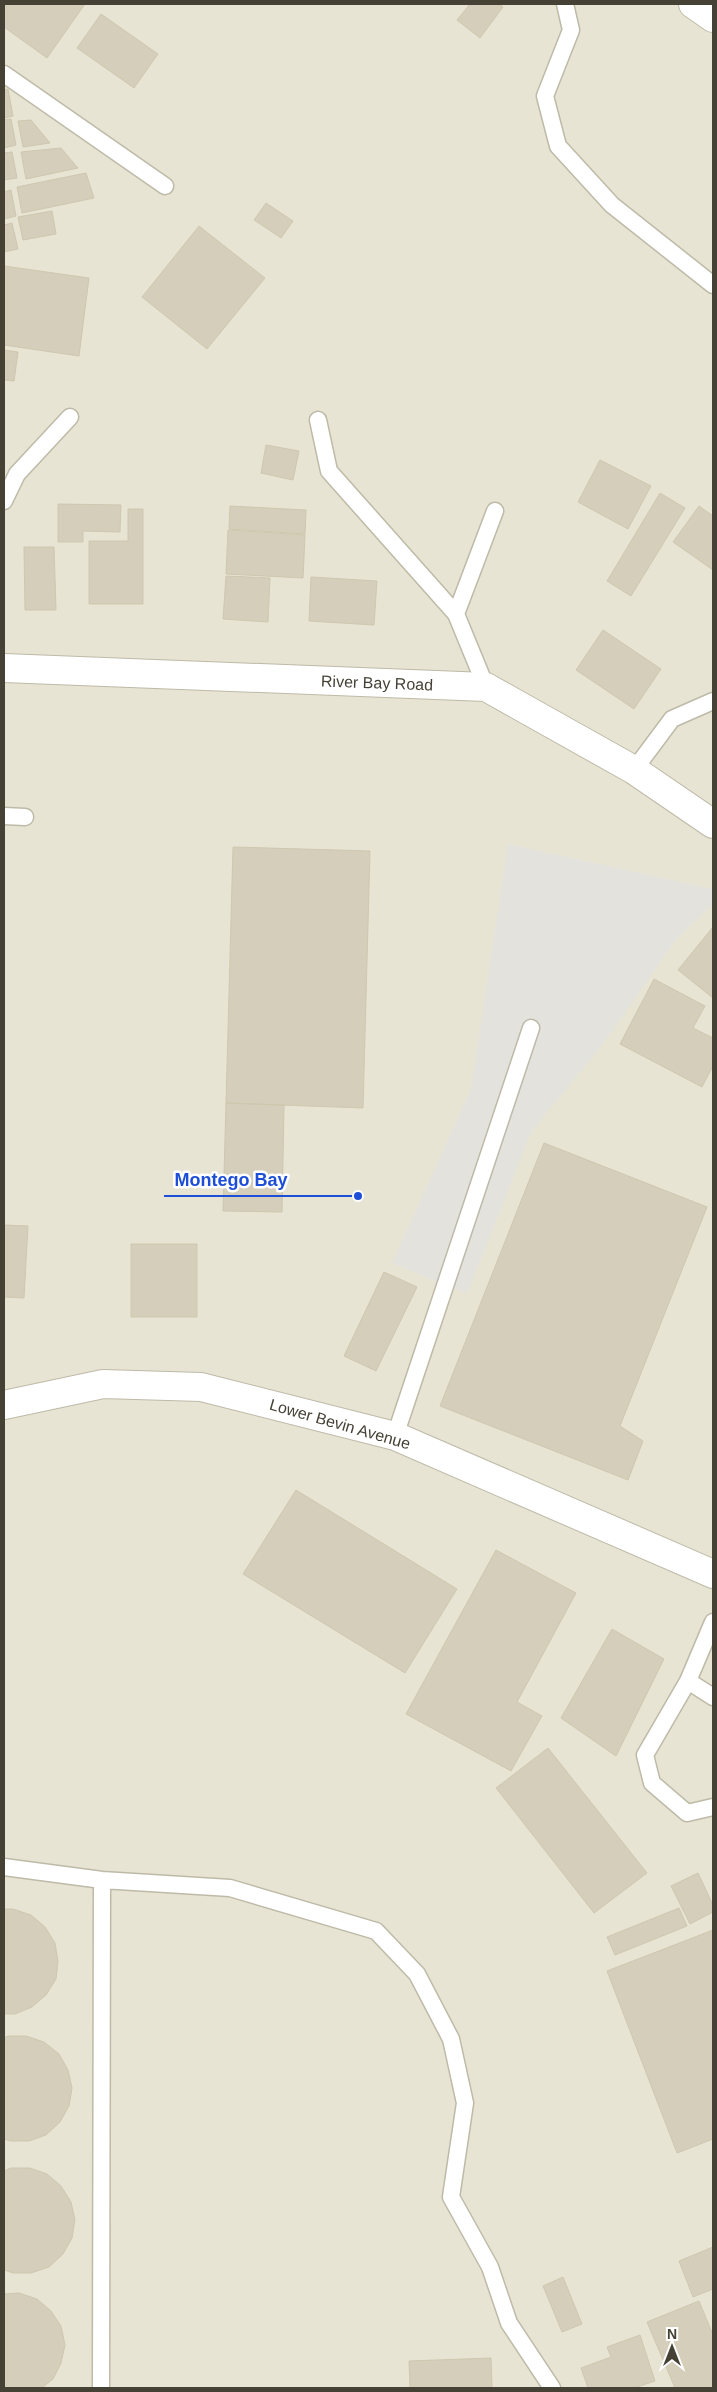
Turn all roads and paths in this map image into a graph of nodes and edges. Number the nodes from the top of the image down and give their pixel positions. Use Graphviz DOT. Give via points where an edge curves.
graph roads {
  1 [pos="565,4"];
  2 [pos="692,4"];
  3 [pos="713,18"];
  4 [pos="4,74"];
  5 [pos="165,186"];
  6 [pos="713,285"];
  7 [pos="70,417"];
  8 [pos="318,420"];
  9 [pos="4,501"];
  10 [pos="495,511"];
  11 [pos="456,614"];
  12 [pos="4,668"];
  13 [pos="486,687"];
  14 [pos="713,701"];
  15 [pos="634,770"];
  16 [pos="4,816"];
  17 [pos="25,818"];
  18 [pos="713,824"];
  19 [pos="531,1028"];
  20 [pos="4,1405"];
  21 [pos="395,1436"];
  22 [pos="713,1574"];
  23 [pos="713,1622"];
  24 [pos="688,1680"];
  25 [pos="713,1697"];
  26 [pos="713,1807"];
  27 [pos="4,1867"];
  28 [pos="102,1880"];
  29 [pos="101,2388"];
  30 [pos="552,2388"];
  1 -- 6 [label="lane" via="571,30 545,96 558,146 612,206"];
  2 -- 3 [label="street"];
  4 -- 5 [label="lane"];
  7 -- 9 [label="lane" via="17,474"];
  8 -- 11 [label="lane" via="329,471"];
  10 -- 11 [label="lane"];
  11 -- 13 [label="lane"];
  12 -- 13 [label="street, River Bay Road"];
  13 -- 15 [label="street, River Bay Road"];
  14 -- 15 [label="lane" via="672,719"];
  15 -- 18 [label="street, River Bay Road"];
  16 -- 17 [label="lane"];
  19 -- 21 [label="lane"];
  20 -- 21 [label="street, Lower Bevin Avenue" via="103,1384 201,1387"];
  21 -- 22 [label="street, Lower Bevin Avenue"];
  23 -- 24 [label="lane"];
  24 -- 25 [label="lane"];
  24 -- 26 [label="lane" via="645,1755 652,1783 688,1813"];
  27 -- 28 [label="lane"];
  28 -- 29 [label="lane"];
  28 -- 30 [label="lane" via="230,1888 367,1928 376,1931 417,1974 451,2039 465,2103 451,2197 490,2267 509,2323"];
}
